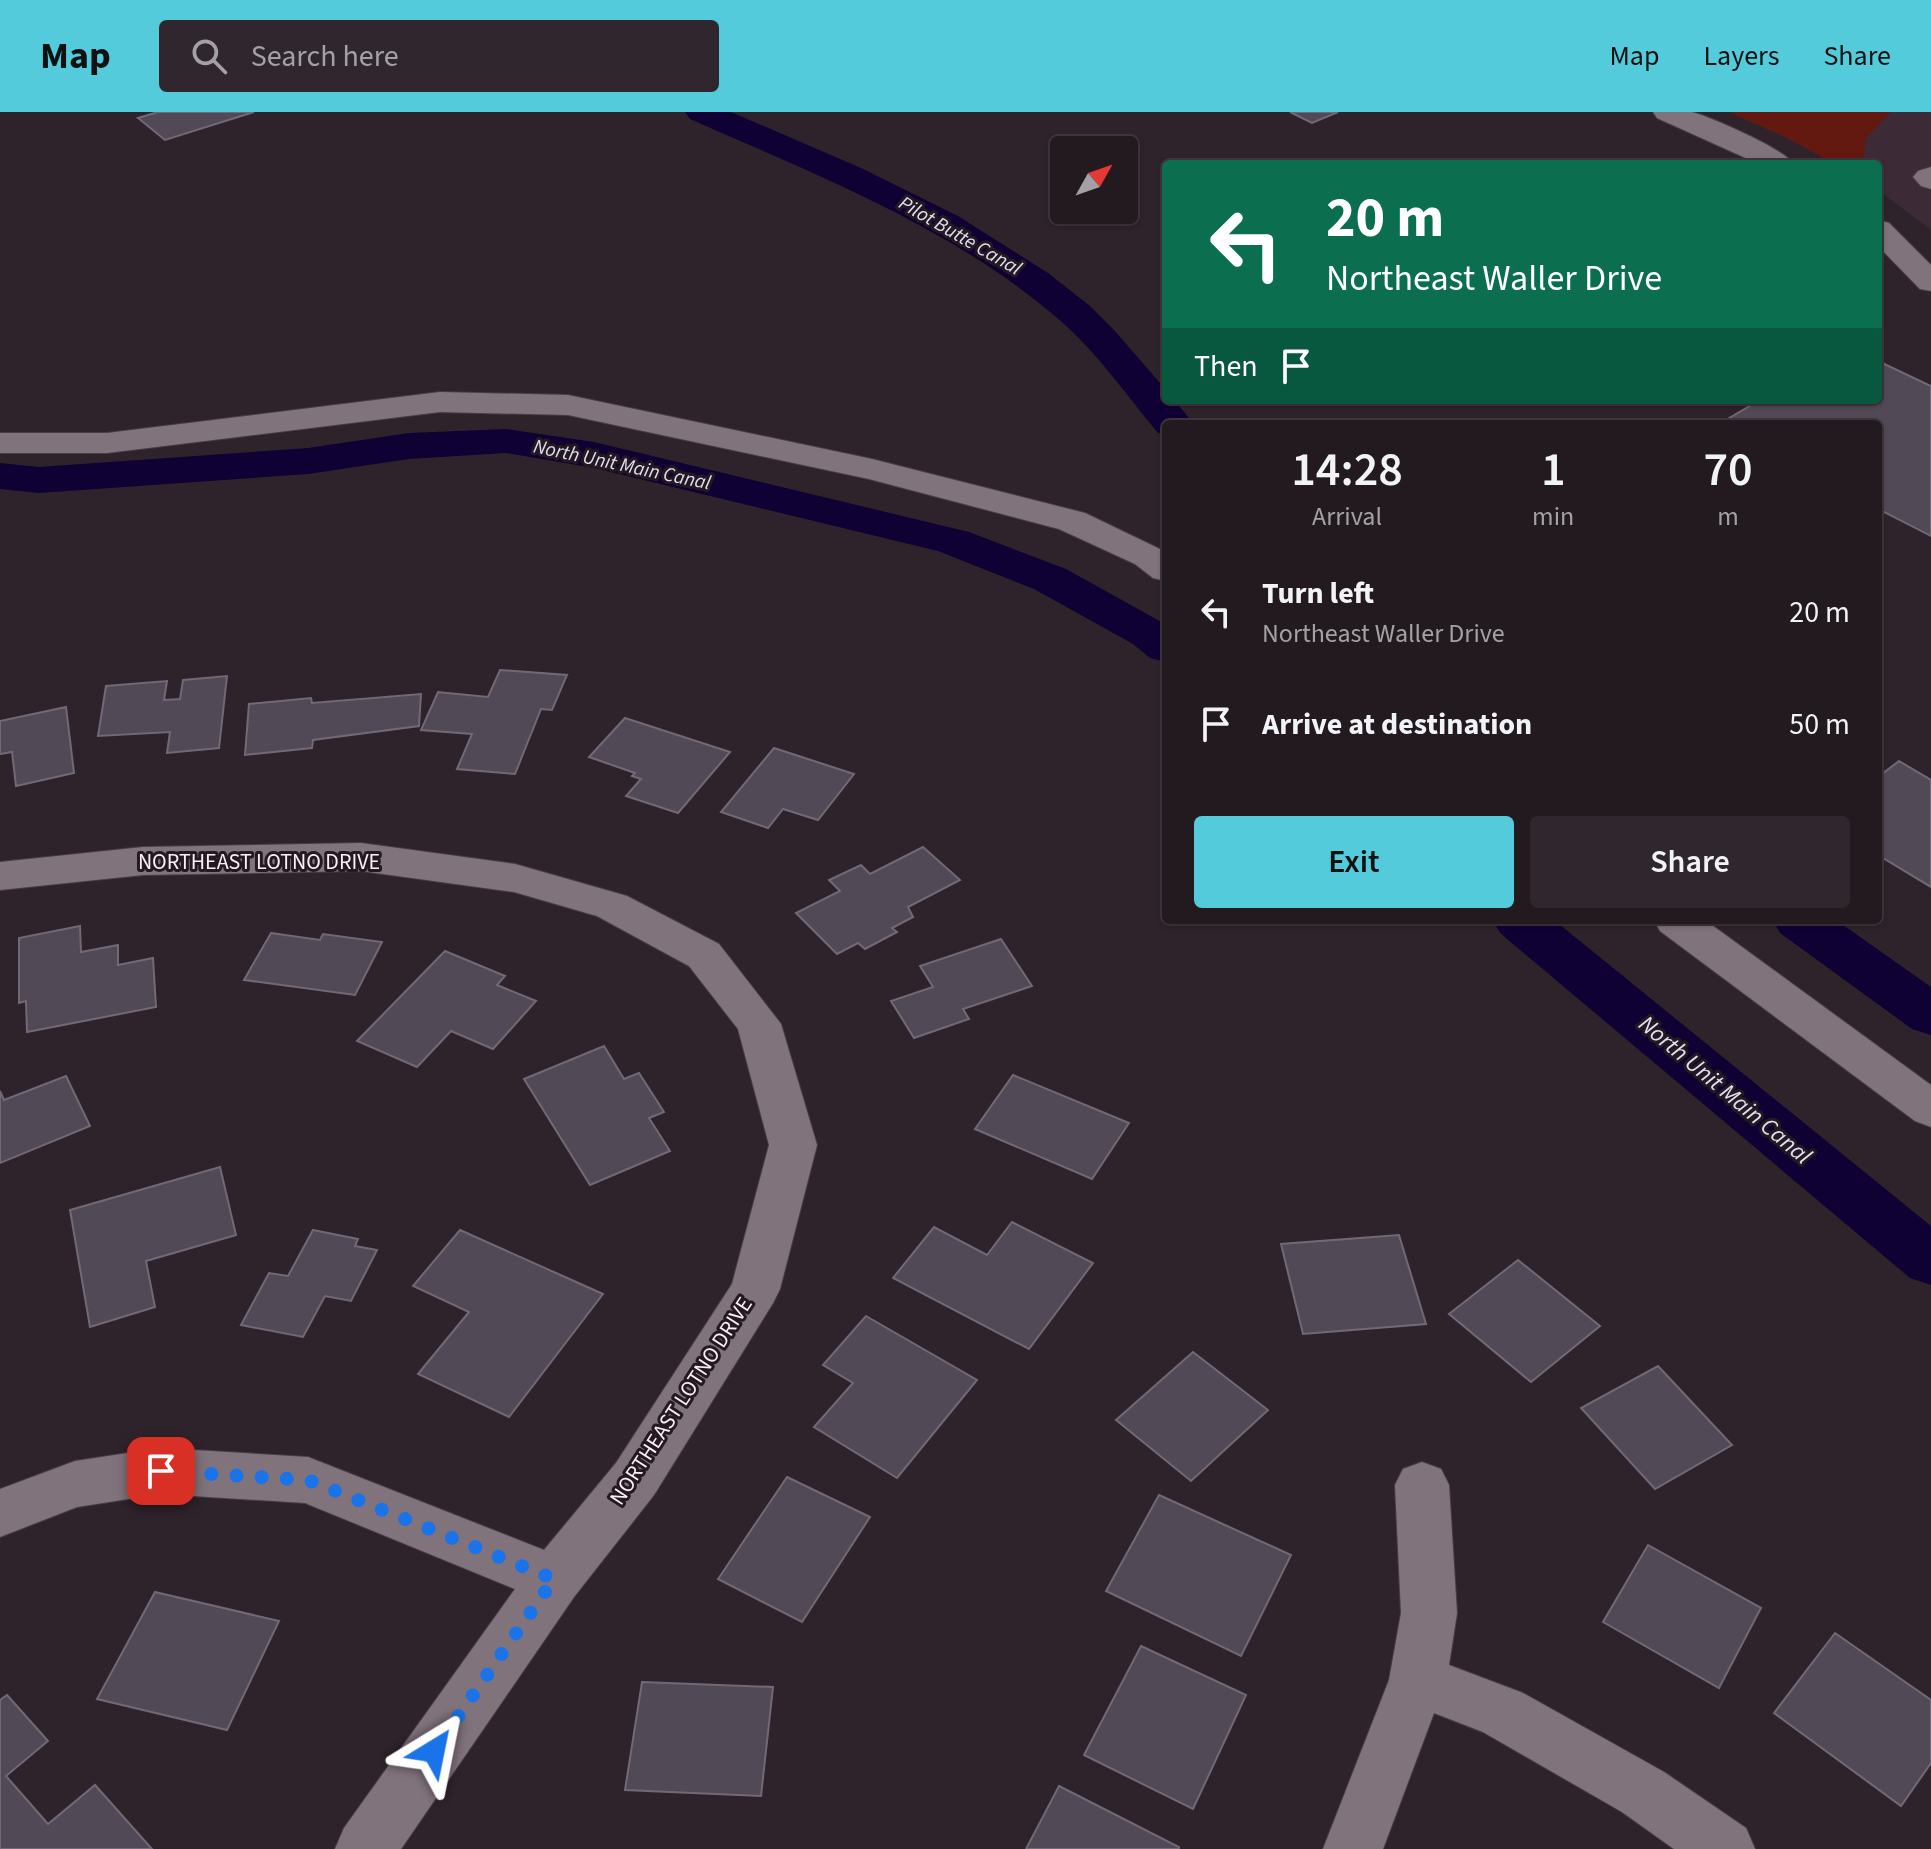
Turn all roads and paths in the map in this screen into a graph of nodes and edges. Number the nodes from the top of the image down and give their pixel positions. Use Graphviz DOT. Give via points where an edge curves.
graph roads {
  1 [pos="1667,112"];
  2 [pos="1773,160"];
  3 [pos="1882,233"];
  4 [pos="1931,282"];
  5 [pos="0,443"];
  6 [pos="1162,567"];
  7 [pos="0,876"];
  8 [pos="1680,924"];
  9 [pos="1931,1109"];
  10 [pos="1422,1485"];
  11 [pos="0,1513"];
  12 [pos="554,1579"];
  13 [pos="1418,1680"];
  14 [pos="365,1849"];
  15 [pos="1353,1849"];
  16 [pos="1725,1849"];
  1 -- 2 [label="street"];
  3 -- 4 [label="street"];
  5 -- 6 [label="street" via="107,443 440,402 568,405 872,469 1057,517"];
  7 -- 12 [label="street, NORTHEAST LOTNO DRIVE" via="143,861 361,857 515,878 612,906 704,955 759,1024 793,1145 755,1289 635,1479"];
  8 -- 9 [label="street"];
  10 -- 13 [label="street" via="1429,1613"];
  11 -- 12 [label="street" via="75,1484 161,1471 308,1480"];
  12 -- 14 [label="street, NORTHEAST LOTNO DRIVE"];
  13 -- 15 [label="street"];
  13 -- 16 [label="street" via="1503,1712 1643,1792"];
}
